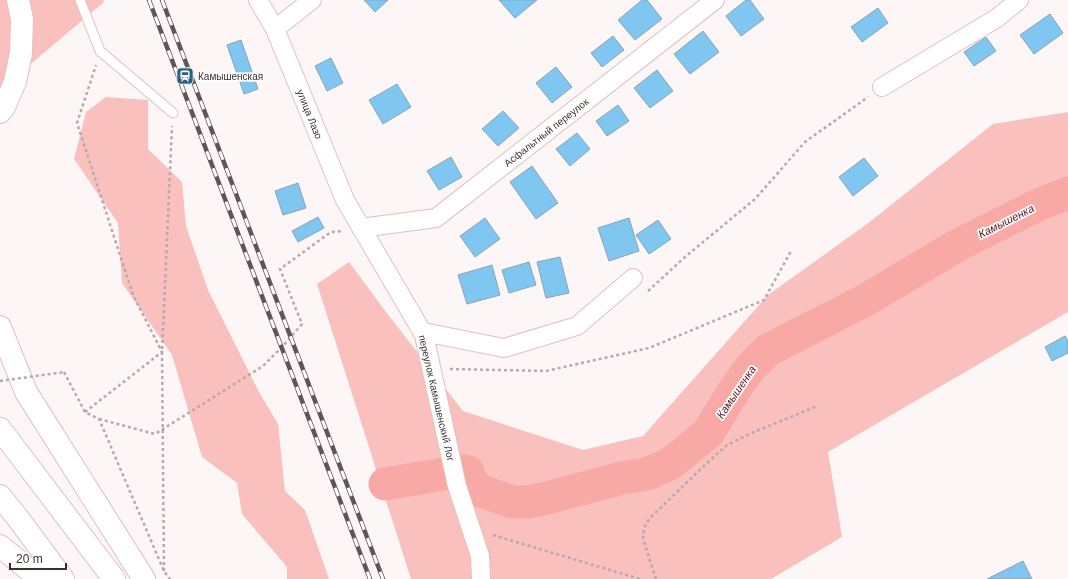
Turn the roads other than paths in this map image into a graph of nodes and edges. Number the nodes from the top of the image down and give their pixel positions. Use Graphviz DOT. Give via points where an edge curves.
graph roads {
  1 [pos="18,0"];
  2 [pos="80,0"];
  3 [pos="258,0"];
  4 [pos="312,0"];
  5 [pos="715,0"];
  6 [pos="1019,0"];
  7 [pos="275,29"];
  8 [pos="882,87"];
  9 [pos="0,112"];
  10 [pos="173,113"];
  11 [pos="361,228"];
  12 [pos="633,278"];
  13 [pos="0,328"];
  14 [pos="423,332"];
  15 [pos="0,429"];
  16 [pos="0,496"];
  17 [pos="0,546"];
  18 [pos="40,579"];
  19 [pos="63,579"];
  20 [pos="114,579"];
  21 [pos="144,579"];
  22 [pos="481,579"];
  1 -- 9 [label="highway" via="22,19 20,53 15,82"];
  2 -- 10 [label="lane" via="100,51"];
  3 -- 7 [label="street, улица Лазо"];
  4 -- 7 [label="street"];
  5 -- 11 [label="street, Асфальтный переулок" via="436,218"];
  6 -- 8 [label="street" via="997,18"];
  7 -- 11 [label="street, улица Лазо" via="345,200"];
  11 -- 14 [label="street, переулок Камышенский Лог"];
  12 -- 14 [label="street" via="577,326 504,348"];
  13 -- 21 [label="highway" via="26,392"];
  14 -- 22 [label="street, переулок Камышенский Лог" via="458,486 480,556"];
  15 -- 20 [label="highway"];
  16 -- 19 [label="highway"];
  17 -- 18 [label="highway"];
}
